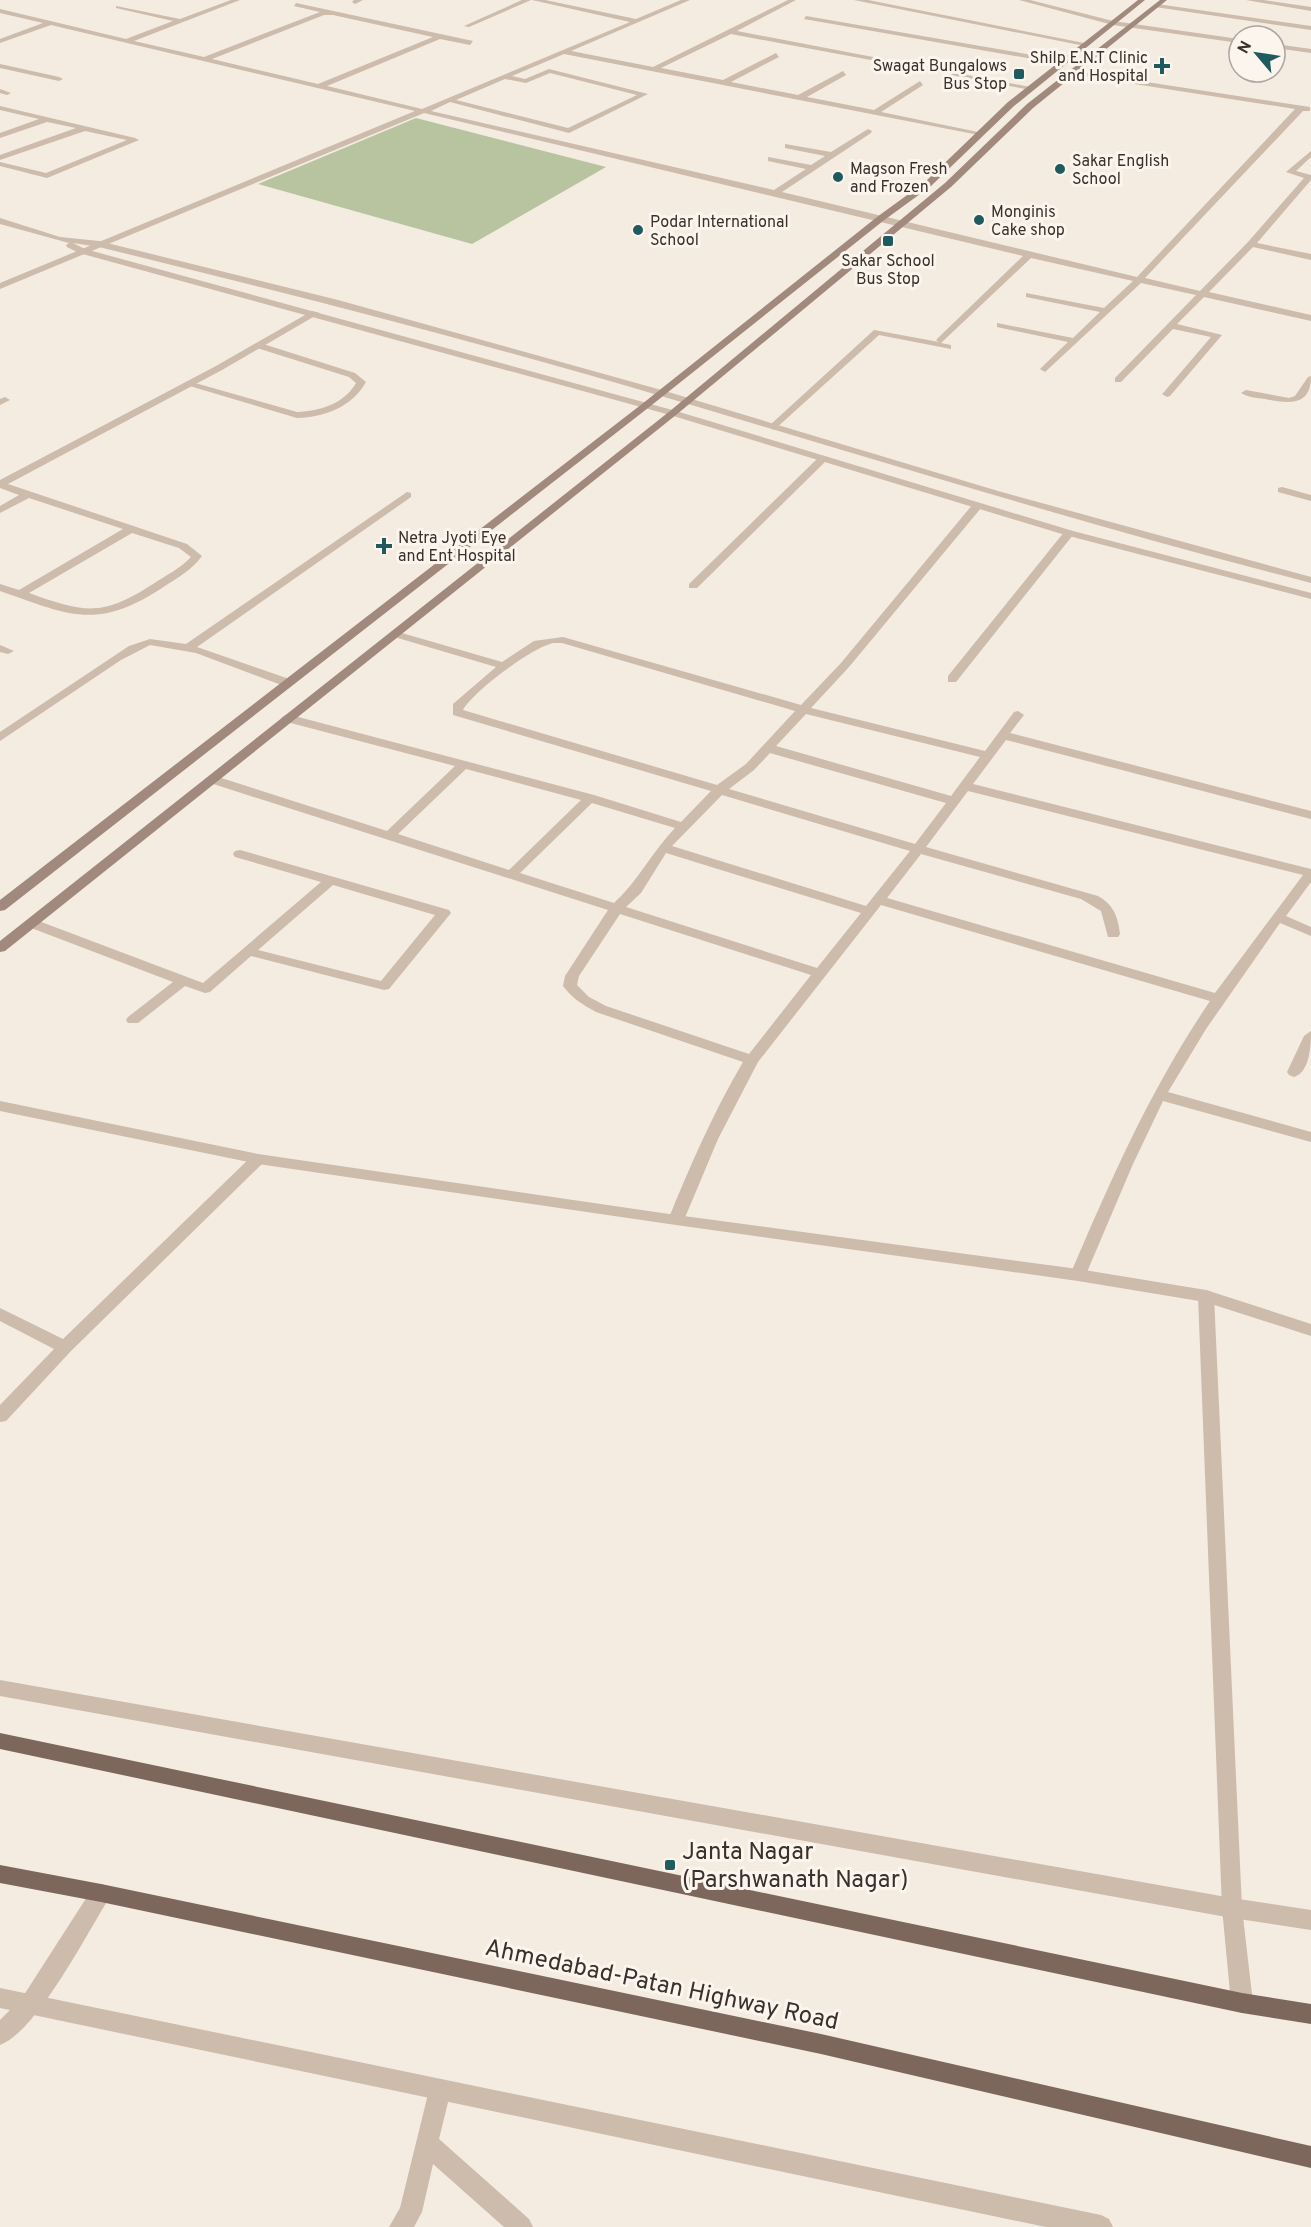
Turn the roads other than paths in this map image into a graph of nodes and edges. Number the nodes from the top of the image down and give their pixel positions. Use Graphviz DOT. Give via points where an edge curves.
graph roads {
  1 [pos="237,0"];
  2 [pos="528,0"];
  3 [pos="535,0"];
  4 [pos="687,0"];
  5 [pos="793,0"];
  6 [pos="857,0"];
  7 [pos="1022,0"];
  8 [pos="1142,0"];
  9 [pos="1249,0"];
  10 [pos="1161,3"];
  11 [pos="296,5"];
  12 [pos="118,7"];
  13 [pos="1311,9"];
  14 [pos="0,11"];
  15 [pos="333,13"];
  16 [pos="806,18"];
  17 [pos="181,21"];
  18 [pos="637,21"];
  19 [pos="51,23"];
  20 [pos="1113,23"];
  21 [pos="467,26"];
  22 [pos="1131,26"];
  23 [pos="1311,28"];
  24 [pos="728,31"];
  25 [pos="437,36"];
  26 [pos="1227,39"];
  27 [pos="129,40"];
  28 [pos="0,41"];
  29 [pos="470,43"];
  30 [pos="1085,44"];
  31 [pos="1287,48"];
  32 [pos="1311,51"];
  33 [pos="564,52"];
  34 [pos="776,55"];
  35 [pos="205,59"];
  36 [pos="0,66"];
  37 [pos="1058,66"];
  38 [pos="654,69"];
  39 [pos="1075,72"];
  40 [pos="843,73"];
  41 [pos="504,77"];
  42 [pos="59,79"];
  43 [pos="724,83"];
  44 [pos="920,83"];
  45 [pos="320,86"];
  46 [pos="1031,88"];
  47 [pos="799,98"];
  48 [pos="449,100"];
  49 [pos="0,108"];
  50 [pos="1301,108"];
  51 [pos="1311,109"];
  52 [pos="423,111"];
  53 [pos="874,113"];
  54 [pos="47,119"];
  55 [pos="84,128"];
  56 [pos="868,131"];
  57 [pos="979,133"];
  58 [pos="0,136"];
  59 [pos="999,136"];
  60 [pos="788,146"];
  61 [pos="1311,153"];
  62 [pos="832,155"];
  63 [pos="0,158"];
  64 [pos="771,159"];
  65 [pos="0,164"];
  66 [pos="812,168"];
  67 [pos="775,192"];
  68 [pos="880,219"];
  69 [pos="0,221"];
  70 [pos="903,223"];
  71 [pos="59,239"];
  72 [pos="99,243"];
  73 [pos="1251,244"];
  74 [pos="81,251"];
  75 [pos="1029,255"];
  76 [pos="1311,257"];
  77 [pos="1139,280"];
  78 [pos="0,286"];
  79 [pos="1202,294"];
  80 [pos="1029,295"];
  81 [pos="1107,310"];
  82 [pos="315,313"];
  83 [pos="1311,318"];
  84 [pos="1000,325"];
  85 [pos="1171,326"];
  86 [pos="1075,341"];
  87 [pos="260,346"];
  88 [pos="1045,369"];
  89 [pos="1311,379"];
  90 [pos="1118,380"];
  91 [pos="188,384"];
  92 [pos="662,393"];
  93 [pos="1246,393"];
  94 [pos="1167,394"];
  95 [pos="688,400"];
  96 [pos="645,406"];
  97 [pos="673,413"];
  98 [pos="774,427"];
  99 [pos="823,459"];
  100 [pos="0,484"];
  101 [pos="1282,490"];
  102 [pos="28,494"];
  103 [pos="407,495"];
  104 [pos="1311,498"];
  105 [pos="977,506"];
  106 [pos="0,510"];
  107 [pos="131,529"];
  108 [pos="1069,533"];
  109 [pos="1311,580"];
  110 [pos="693,586"];
  111 [pos="0,587"];
  112 [pos="20,594"];
  113 [pos="1311,596"];
  114 [pos="394,634"];
  115 [pos="187,648"];
  116 [pos="504,666"];
  117 [pos="952,680"];
  118 [pos="288,683"];
  119 [pos="804,710"];
  120 [pos="1017,715"];
  121 [pos="287,718"];
  122 [pos="1002,735"];
  123 [pos="0,737"];
  124 [pos="768,748"];
  125 [pos="988,755"];
  126 [pos="463,765"];
  127 [pos="211,779"];
  128 [pos="964,786"];
  129 [pos="720,789"];
  130 [pos="590,798"];
  131 [pos="954,801"];
  132 [pos="1311,815"];
  133 [pos="684,827"];
  134 [pos="389,837"];
  135 [pos="663,848"];
  136 [pos="918,849"];
  137 [pos="240,854"];
  138 [pos="1311,873"];
  139 [pos="510,876"];
  140 [pos="331,880"];
  141 [pos="877,899"];
  142 [pos="0,907"];
  143 [pos="616,909"];
  144 [pos="868,911"];
  145 [pos="1278,917"];
  146 [pos="31,924"];
  147 [pos="1311,932"];
  148 [pos="1113,934"];
  149 [pos="0,948"];
  150 [pos="250,952"];
  151 [pos="819,973"];
  152 [pos="182,982"];
  153 [pos="1219,999"];
  154 [pos="133,1020"];
  155 [pos="1311,1036"];
  156 [pos="752,1060"];
  157 [pos="1294,1072"];
  158 [pos="1160,1095"];
  159 [pos="2,1109"];
  160 [pos="1311,1137"];
  161 [pos="258,1159"];
  162 [pos="676,1220"];
  163 [pos="1078,1275"];
  164 [pos="1206,1296"];
  165 [pos="0,1314"];
  166 [pos="1311,1330"];
  167 [pos="65,1347"];
  168 [pos="0,1416"];
  169 [pos="0,1688"];
  170 [pos="0,1741"];
  171 [pos="0,1874"];
  172 [pos="101,1893"];
  173 [pos="1232,1908"];
  174 [pos="1311,1920"];
  175 [pos="0,1998"];
  176 [pos="1242,2003"];
  177 [pos="30,2005"];
  178 [pos="1311,2014"];
  179 [pos="0,2035"];
  180 [pos="440,2090"];
  181 [pos="427,2143"];
  182 [pos="1311,2157"];
  183 [pos="401,2227"];
  184 [pos="521,2227"];
  185 [pos="1101,2227"];
  1 -- 17 [label="street"];
  2 -- 21 [label="street"];
  3 -- 18 [label="street"];
  4 -- 18 [label="street"];
  5 -- 24 [label="street"];
  6 -- 30 [label="street"];
  7 -- 20 [label="street"];
  8 -- 20 [label="main road"];
  9 -- 13 [label="street"];
  10 -- 22 [label="main road"];
  10 -- 23 [label="street"];
  11 -- 15 [label="street"];
  12 -- 17 [label="street"];
  14 -- 19 [label="street"];
  15 -- 25 [label="street"];
  15 -- 35 [label="street"];
  16 -- 37 [label="street"];
  17 -- 27 [label="street"];
  18 -- 33 [label="street"];
  19 -- 27 [label="street"];
  19 -- 28 [label="street"];
  20 -- 22 [label="street"];
  20 -- 30 [label="main road"];
  22 -- 26 [label="street"];
  22 -- 39 [label="main road"];
  24 -- 38 [label="street"];
  24 -- 46 [label="street"];
  25 -- 29 [label="street"];
  25 -- 45 [label="street"];
  27 -- 35 [label="street"];
  30 -- 37 [label="main road"];
  31 -- 32 [label="street"];
  33 -- 38 [label="street"];
  33 -- 41 [label="street"];
  34 -- 43 [label="street"];
  35 -- 45 [label="street"];
  36 -- 42 [label="street"];
  37 -- 39 [label="street"];
  37 -- 46 [label="main road"];
  38 -- 43 [label="street"];
  39 -- 50 [label="street"];
  39 -- 59 [label="main road"];
  40 -- 47 [label="street"];
  41 -- 48 [label="street"];
  41 -- 48 [label="street" via="526,81 549,71 644,94 569,131"];
  43 -- 47 [label="street"];
  44 -- 53 [label="street"];
  45 -- 52 [label="street"];
  46 -- 57 [label="main road"];
  47 -- 53 [label="street"];
  48 -- 52 [label="street"];
  49 -- 54 [label="street"];
  50 -- 51 [label="street"];
  50 -- 77 [label="street"];
  52 -- 67 [label="street"];
  52 -- 72 [label="street"];
  53 -- 57 [label="street"];
  54 -- 55 [label="street"];
  54 -- 58 [label="street"];
  55 -- 63 [label="street"];
  55 -- 65 [label="street" via="135,140 47,176"];
  56 -- 62 [label="street"];
  57 -- 59 [label="main road"];
  57 -- 68 [label="main road" via="928,184"];
  59 -- 70 [label="main road"];
  60 -- 62 [label="street"];
  61 -- 73 [label="street" via="1290,172 1309,177"];
  62 -- 66 [label="street"];
  64 -- 66 [label="street"];
  66 -- 67 [label="street"];
  67 -- 68 [label="street"];
  68 -- 70 [label="street"];
  68 -- 92 [label="main road"];
  69 -- 71 [label="street"];
  70 -- 75 [label="street"];
  70 -- 95 [label="main road"];
  71 -- 72 [label="street"];
  71 -- 74 [label="street"];
  72 -- 74 [label="street"];
  72 -- 92 [label="street" via="335,302"];
  73 -- 76 [label="street"];
  73 -- 79 [label="street"];
  74 -- 78 [label="street"];
  74 -- 82 [label="street"];
  75 -- 77 [label="street"];
  75 -- 98 [label="street" via="944,344 877,332"];
  77 -- 79 [label="street"];
  77 -- 81 [label="street"];
  79 -- 83 [label="street"];
  79 -- 85 [label="street"];
  80 -- 81 [label="street"];
  81 -- 86 [label="street"];
  82 -- 87 [label="street"];
  82 -- 96 [label="street"];
  84 -- 86 [label="street"];
  85 -- 90 [label="street"];
  85 -- 94 [label="street" via="1217,335"];
  86 -- 88 [label="street"];
  87 -- 91 [label="street"];
  87 -- 91 [label="street" via="352,375 361,382 357,393 327,410 297,415"];
  89 -- 93 [label="street" via="1298,398 1290,400"];
  91 -- 100 [label="street"];
  92 -- 95 [label="street"];
  92 -- 96 [label="main road"];
  95 -- 97 [label="main road"];
  95 -- 98 [label="street"];
  96 -- 97 [label="street"];
  96 -- 118 [label="main road"];
  97 -- 99 [label="street"];
  97 -- 114 [label="main road"];
  98 -- 109 [label="street" via="993,493"];
  99 -- 105 [label="street"];
  99 -- 110 [label="street"];
  100 -- 102 [label="street"];
  101 -- 104 [label="street"];
  102 -- 106 [label="street"];
  102 -- 107 [label="street"];
  103 -- 115 [label="street"];
  105 -- 108 [label="street"];
  105 -- 119 [label="street"];
  107 -- 112 [label="street"];
  107 -- 112 [label="street" via="183,546 197,556 190,564 108,612 74,610"];
  108 -- 113 [label="street"];
  108 -- 117 [label="street"];
  111 -- 112 [label="street"];
  114 -- 116 [label="street"];
  114 -- 121 [label="main road"];
  115 -- 118 [label="street"];
  115 -- 123 [label="street" via="148,642 134,647"];
  116 -- 119 [label="street" via="541,640 563,640"];
  116 -- 129 [label="street" via="457,707 457,712"];
  118 -- 142 [label="main road"];
  119 -- 124 [label="street"];
  119 -- 125 [label="street"];
  120 -- 122 [label="street"];
  121 -- 126 [label="street"];
  121 -- 127 [label="main road"];
  122 -- 125 [label="street"];
  122 -- 132 [label="street"];
  124 -- 129 [label="street" via="750,768"];
  124 -- 131 [label="street"];
  125 -- 128 [label="street"];
  126 -- 130 [label="street"];
  126 -- 134 [label="street"];
  127 -- 134 [label="street"];
  127 -- 146 [label="main road"];
  128 -- 131 [label="street"];
  128 -- 138 [label="street"];
  129 -- 133 [label="street"];
  129 -- 136 [label="street"];
  130 -- 133 [label="street"];
  130 -- 139 [label="street"];
  131 -- 136 [label="street"];
  133 -- 135 [label="street"];
  134 -- 139 [label="street"];
  135 -- 143 [label="street" via="636,890"];
  135 -- 144 [label="street"];
  136 -- 141 [label="street"];
  136 -- 148 [label="street" via="1102,902 1110,913"];
  137 -- 140 [label="street"];
  138 -- 145 [label="street"];
  139 -- 143 [label="street"];
  140 -- 150 [label="street"];
  140 -- 150 [label="street" via="444,913 384,986"];
  141 -- 144 [label="street"];
  141 -- 153 [label="street"];
  143 -- 151 [label="street"];
  143 -- 156 [label="street" via="572,976 570,987 601,1009"];
  144 -- 151 [label="street"];
  145 -- 147 [label="street"];
  145 -- 153 [label="street"];
  146 -- 149 [label="main road"];
  146 -- 152 [label="street"];
  150 -- 152 [label="street" via="205,989"];
  151 -- 156 [label="street"];
  152 -- 154 [label="street"];
  153 -- 158 [label="street"];
  155 -- 157 [label="street"];
  156 -- 162 [label="street" via="706,1144"];
  158 -- 160 [label="street"];
  158 -- 163 [label="street" via="1142,1127"];
  159 -- 161 [label="street"];
  161 -- 162 [label="street"];
  161 -- 167 [label="street"];
  162 -- 163 [label="street"];
  163 -- 164 [label="street"];
  164 -- 166 [label="street"];
  164 -- 173 [label="street"];
  165 -- 167 [label="street"];
  167 -- 168 [label="street"];
  169 -- 173 [label="street"];
  170 -- 176 [label="main road"];
  171 -- 172 [label="main road, Ahmedabad-Patan Highway Road"];
  172 -- 177 [label="street"];
  172 -- 182 [label="main road, Ahmedabad-Patan Highway Road" via="820,2044"];
  173 -- 174 [label="street"];
  173 -- 176 [label="street"];
  175 -- 177 [label="street"];
  176 -- 178 [label="main road"];
  177 -- 179 [label="street"];
  177 -- 180 [label="street"];
  180 -- 181 [label="street"];
  180 -- 185 [label="street"];
  181 -- 183 [label="street" via="410,2212"];
  181 -- 184 [label="street"];
}
